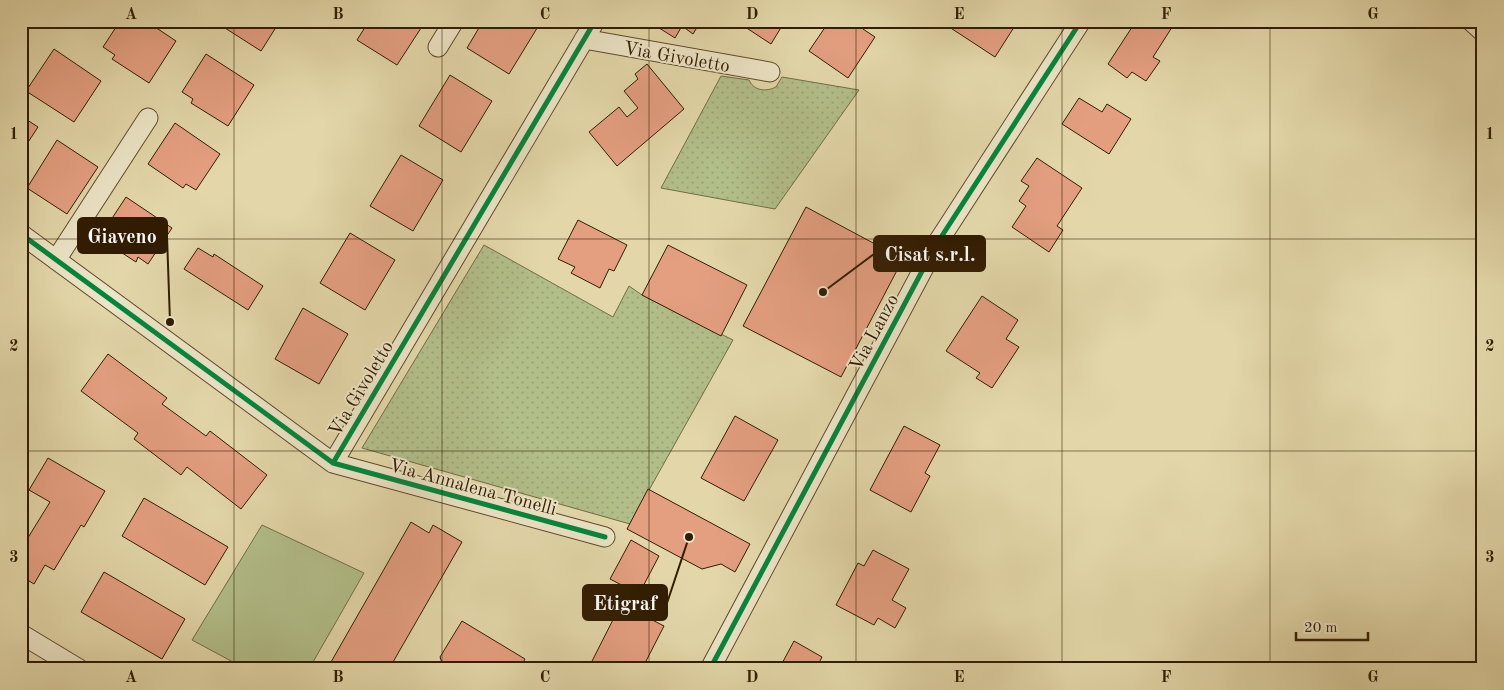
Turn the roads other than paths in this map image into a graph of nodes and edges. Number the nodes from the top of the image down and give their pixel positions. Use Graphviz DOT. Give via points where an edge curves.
graph roads {
  1 [pos="454,21"];
  2 [pos="595,21"];
  3 [pos="1081,21"];
  4 [pos="1471,21"];
  5 [pos="1483,32"];
  6 [pos="584,39"];
  7 [pos="438,47"];
  8 [pos="770,72"];
  9 [pos="148,118"];
  10 [pos="21,234"];
  11 [pos="56,260"];
  12 [pos="333,463"];
  13 [pos="605,537"];
  14 [pos="21,634"];
  15 [pos="79,669"];
  16 [pos="710,669"];
  1 -- 7 [label="street"];
  2 -- 6 [label="street, Via Givoletto"];
  3 -- 16 [label="street, Via Lanzo" via="936,245"];
  4 -- 5 [label="street"];
  6 -- 8 [label="street, Via Givoletto"];
  6 -- 12 [label="street, Via Givoletto"];
  9 -- 11 [label="street"];
  10 -- 11 [label="street, Via Givoletto"];
  11 -- 12 [label="street, Via Givoletto"];
  12 -- 13 [label="street, Via Annalena Tonelli"];
  14 -- 15 [label="street"];
}
